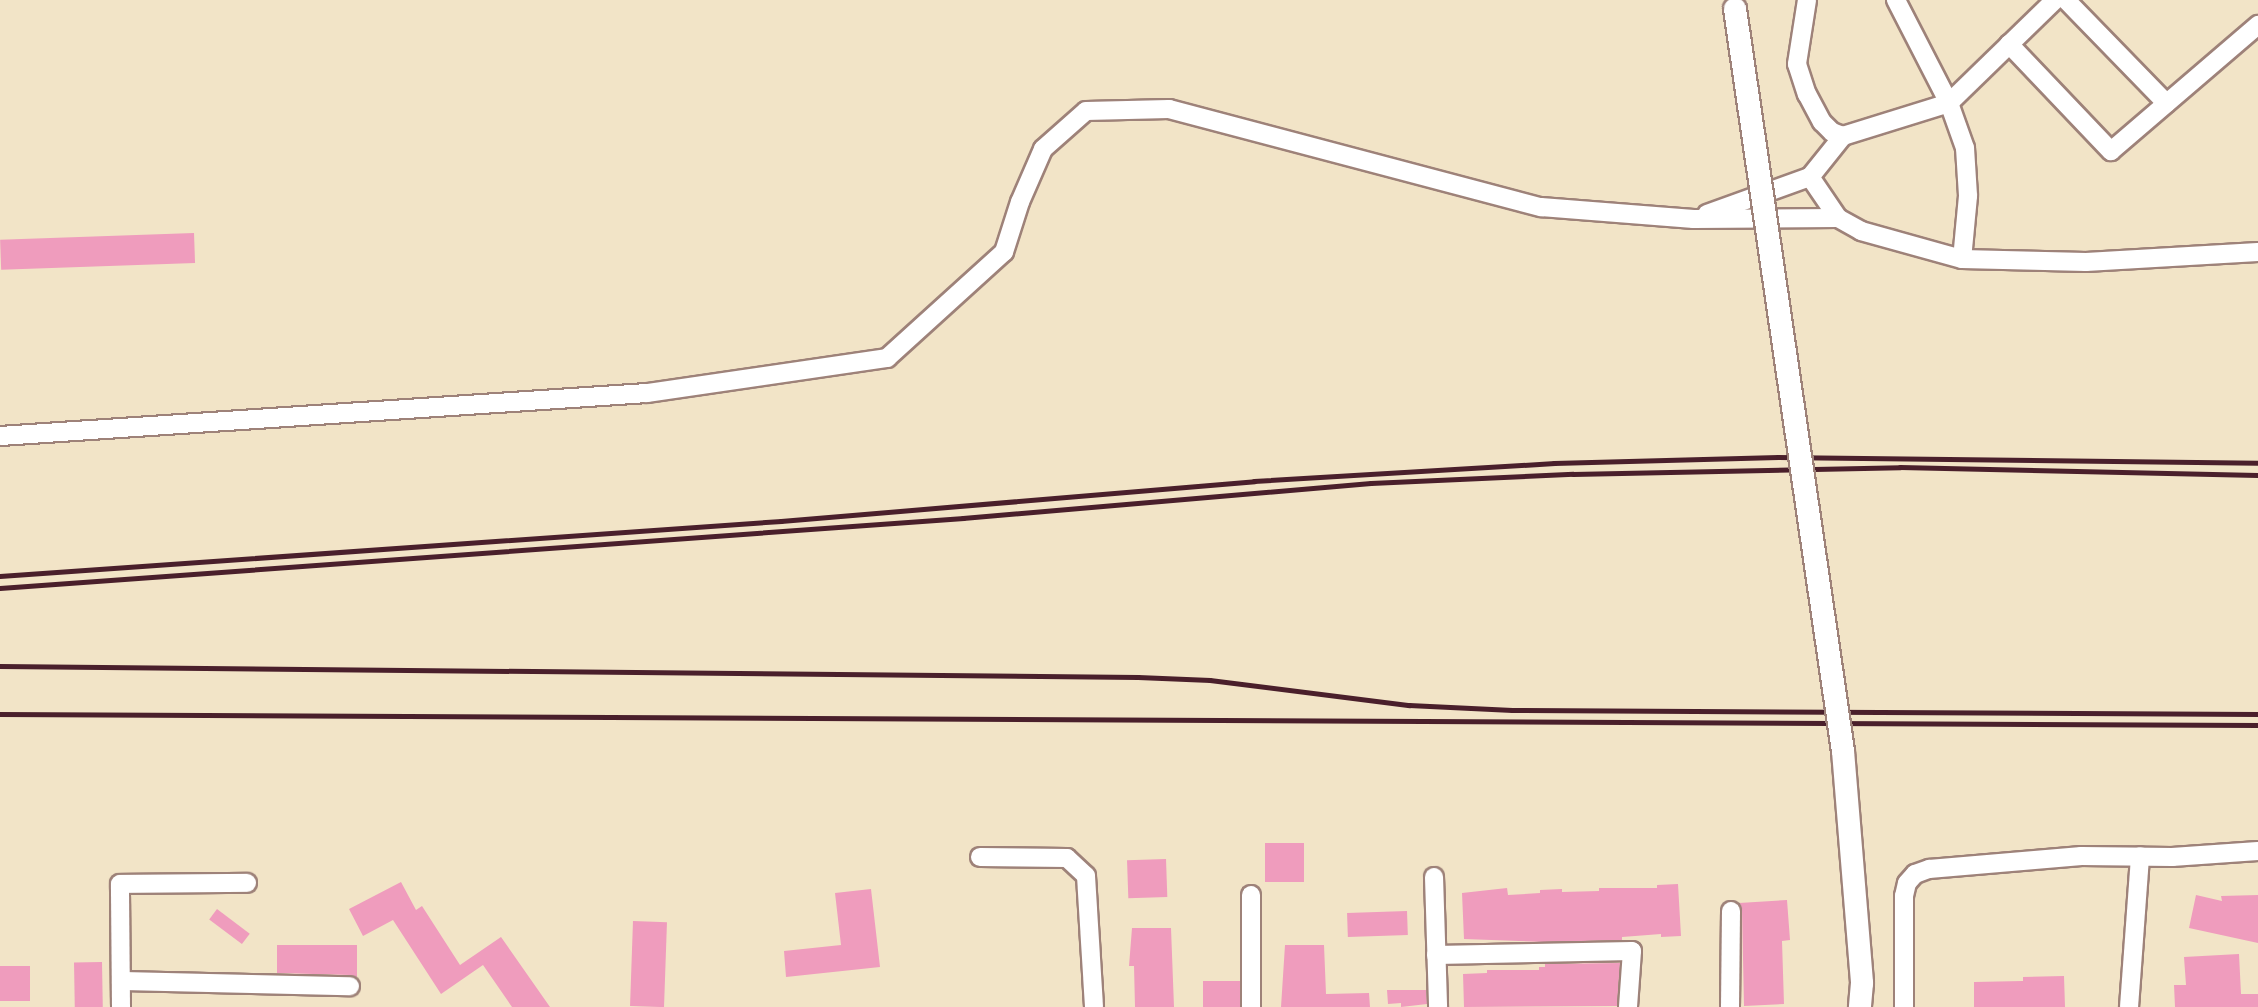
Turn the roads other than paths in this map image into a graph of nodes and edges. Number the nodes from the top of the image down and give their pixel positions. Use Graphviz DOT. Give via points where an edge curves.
graph roads {
  1 [pos="1807,0"];
  2 [pos="1896,0"];
  3 [pos="2055,0"];
  4 [pos="2066,0"];
  5 [pos="1735,9"];
  6 [pos="2258,24"];
  7 [pos="2009,44"];
  8 [pos="1950,103"];
  9 [pos="2166,103"];
  10 [pos="1843,136"];
  11 [pos="1810,177"];
  12 [pos="1838,218"];
  13 [pos="1694,219"];
  14 [pos="2258,252"];
  15 [pos="1962,259"];
  16 [pos="0,436"];
  17 [pos="2258,851"];
  18 [pos="2139,856"];
  19 [pos="980,857"];
  20 [pos="1434,877"];
  21 [pos="247,883"];
  22 [pos="1251,895"];
  23 [pos="1731,911"];
  24 [pos="1436,955"];
  25 [pos="121,981"];
  26 [pos="350,986"];
  27 [pos="121,1007"];
  28 [pos="1094,1007"];
  29 [pos="1251,1007"];
  30 [pos="1438,1007"];
  31 [pos="1628,1007"];
  32 [pos="1730,1007"];
  33 [pos="1860,1007"];
  34 [pos="1904,1007"];
  35 [pos="2129,1007"];
  1 -- 10 [label="street" via="1797,64 1822,122"];
  2 -- 8 [label="street"];
  3 -- 7 [label="street"];
  4 -- 9 [label="street"];
  5 -- 33 [label="street, bridge" via="1843,751 1863,983"];
  6 -- 9 [label="street"];
  7 -- 8 [label="street"];
  7 -- 9 [label="street" via="2111,152"];
  8 -- 10 [label="street"];
  8 -- 15 [label="street" via="1965,148 1968,196"];
  10 -- 11 [label="street"];
  11 -- 12 [label="street"];
  11 -- 13 [label="street"];
  12 -- 13 [label="street"];
  12 -- 15 [label="street" via="1861,231"];
  13 -- 16 [label="street" via="1541,207 1169,109 1086,111 1043,149 1004,252 887,358 647,393"];
  14 -- 15 [label="street" via="2085,262"];
  17 -- 18 [label="street"];
  18 -- 34 [label="street" via="2081,856 1929,869 1915,874 1907,883 1905,896"];
  18 -- 35 [label="street"];
  19 -- 28 [label="street" via="1067,858 1086,876"];
  20 -- 24 [label="street"];
  21 -- 25 [label="street" via="120,884"];
  22 -- 29 [label="street"];
  23 -- 32 [label="street"];
  24 -- 30 [label="street"];
  24 -- 31 [label="street" via="1632,951"];
  25 -- 26 [label="street"];
  25 -- 27 [label="street"];
}
